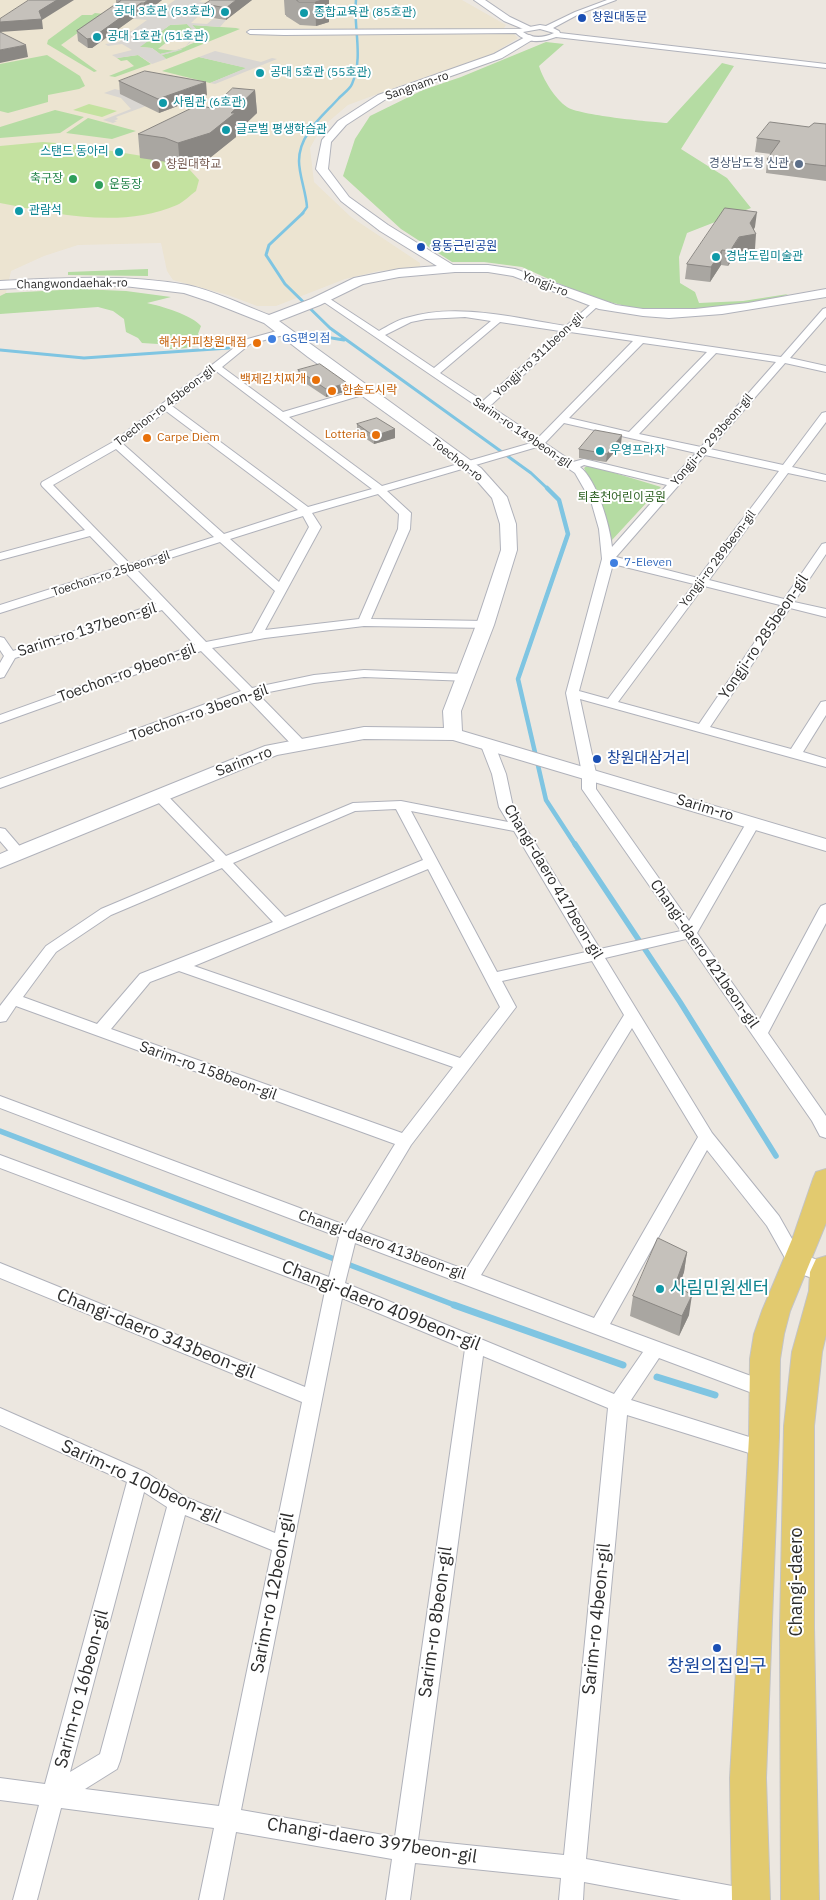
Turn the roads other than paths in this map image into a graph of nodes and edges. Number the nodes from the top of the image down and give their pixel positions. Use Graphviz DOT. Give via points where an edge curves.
graph roads {
  1 [pos="478,0"];
  2 [pos="613,0"];
  3 [pos="547,28"];
  4 [pos="250,32"];
  5 [pos="526,32"];
  6 [pos="556,35"];
  7 [pos="826,66"];
  8 [pos="451,269"];
  9 [pos="0,285"];
  10 [pos="826,293"];
  11 [pos="322,299"];
  12 [pos="596,303"];
  13 [pos="826,311"];
  14 [pos="498,319"];
  15 [pos="269,320"];
  16 [pos="568,329"];
  17 [pos="284,332"];
  18 [pos="378,335"];
  19 [pos="641,340"];
  20 [pos="714,350"];
  21 [pos="783,360"];
  22 [pos="216,367"];
  23 [pos="826,369"];
  24 [pos="434,373"];
  25 [pos="365,391"];
  26 [pos="166,406"];
  27 [pos="483,407"];
  28 [pos="826,415"];
  29 [pos="281,416"];
  30 [pos="562,420"];
  31 [pos="632,435"];
  32 [pos="117,444"];
  33 [pos="534,445"];
  34 [pos="703,451"];
  35 [pos="469,463"];
  36 [pos="571,466"];
  37 [pos="786,469"];
  38 [pos="826,478"];
  39 [pos="46,484"];
  40 [pos="674,484"];
  41 [pos="379,489"];
  42 [pos="306,511"];
  43 [pos="92,532"];
  44 [pos="222,538"];
  45 [pos="826,546"];
  46 [pos="0,557"];
  47 [pos="608,559"];
  48 [pos="128,568"];
  49 [pos="701,582"];
  50 [pos="281,590"];
  51 [pos="787,604"];
  52 [pos="164,605"];
  53 [pos="0,610"];
  54 [pos="826,613"];
  55 [pos="364,622"];
  56 [pos="485,625"];
  57 [pos="256,636"];
  58 [pos="0,642"];
  59 [pos="203,646"];
  60 [pos="10,656"];
  61 [pos="0,674"];
  62 [pos="465,678"];
  63 [pos="572,692"];
  64 [pos="248,693"];
  65 [pos="611,703"];
  66 [pos="826,705"];
  67 [pos="0,719"];
  68 [pos="702,729"];
  69 [pos="453,734"];
  70 [pos="299,744"];
  71 [pos="495,745"];
  72 [pos="795,754"];
  73 [pos="826,763"];
  74 [pos="587,772"];
  75 [pos="0,784"];
  76 [pos="159,796"];
  77 [pos="401,805"];
  78 [pos="753,823"];
  79 [pos="519,828"];
  80 [pos="0,832"];
  81 [pos="826,845"];
  82 [pos="18,853"];
  83 [pos="0,862"];
  84 [pos="224,862"];
  85 [pos="431,862"];
  86 [pos="826,909"];
  87 [pos="283,923"];
  88 [pos="689,934"];
  89 [pos="599,955"];
  90 [pos="179,966"];
  91 [pos="492,978"];
  92 [pos="12,999"];
  93 [pos="632,1014"];
  94 [pos="0,1017"];
  95 [pos="99,1032"];
  96 [pos="760,1034"];
  97 [pos="464,1065"];
  98 [pos="0,1102"];
  99 [pos="826,1132"];
  100 [pos="706,1137"];
  101 [pos="405,1141"];
  102 [pos="0,1161"];
  103 [pos="826,1179"];
  104 [pos="348,1238"];
  105 [pos="801,1252"];
  106 [pos="0,1270"];
  107 [pos="825,1271"];
  108 [pos="470,1278"];
  109 [pos="337,1281"];
  110 [pos="599,1326"];
  111 [pos="475,1344"];
  112 [pos="654,1350"];
  113 [pos="764,1394"];
  114 [pos="312,1398"];
  115 [pos="618,1404"];
  116 [pos="0,1416"];
  117 [pos="763,1443"];
  118 [pos="138,1478"];
  119 [pos="178,1503"];
  120 [pos="283,1545"];
  121 [pos="0,1789"];
  122 [pos="53,1796"];
  123 [pos="228,1819"];
  124 [pos="405,1850"];
  125 [pos="573,1868"];
  126 [pos="25,1900"];
  127 [pos="211,1900"];
  128 [pos="398,1900"];
  129 [pos="571,1900"];
  130 [pos="742,1900"];
  131 [pos="751,1900"];
  132 [pos="800,1900"];
  1 -- 5 [label="street"];
  2 -- 3 [label="street"];
  3 -- 5 [label="street"];
  3 -- 6 [label="street" via="557,32"];
  4 -- 5 [label="street" via="337,34 476,29"];
  5 -- 6 [label="street" via="545,38"];
  5 -- 8 [label="street, Sangnam-ro" via="498,56 382,97 342,123 326,142 322,168 345,200"];
  6 -- 7 [label="street"];
  8 -- 11 [label="street, Yongji-ro" via="358,282"];
  8 -- 12 [label="street, Yongji-ro" via="499,269 520,273"];
  9 -- 15 [label="street, Changwondaehak-ro" via="124,282 186,290"];
  10 -- 12 [label="street, Yongji-ro" via="702,313 641,312"];
  11 -- 15 [label="street, Yongji-ro"];
  11 -- 18 [label="street, Sarim-ro 149beon-gil"];
  12 -- 16 [label="street, Yongji-ro 311beon-gil"];
  13 -- 21 [label="street, Yongji-ro 293beon-gil"];
  14 -- 16 [label="street"];
  14 -- 18 [label="street" via="465,314 426,316 408,320"];
  14 -- 24 [label="street"];
  15 -- 17 [label="street, Changwondaehak-ro"];
  16 -- 19 [label="street"];
  16 -- 27 [label="street, Yongji-ro 311beon-gil"];
  17 -- 22 [label="street, Toechon-ro 45beon-gil" via="247,342"];
  17 -- 25 [label="street, Toechon-ro"];
  18 -- 24 [label="street, Sarim-ro 149beon-gil"];
  19 -- 20 [label="street"];
  19 -- 30 [label="street"];
  20 -- 21 [label="street"];
  20 -- 31 [label="street"];
  21 -- 23 [label="street"];
  21 -- 34 [label="street, Yongji-ro 293beon-gil"];
  22 -- 26 [label="street, Toechon-ro 45beon-gil"];
  22 -- 29 [label="street"];
  24 -- 27 [label="street, Sarim-ro 149beon-gil"];
  25 -- 29 [label="street"];
  25 -- 35 [label="street, Toechon-ro"];
  26 -- 32 [label="street, Toechon-ro 45beon-gil"];
  26 -- 42 [label="street"];
  27 -- 33 [label="street, Sarim-ro 149beon-gil"];
  28 -- 37 [label="street, Yongji-ro 289beon-gil"];
  29 -- 41 [label="street"];
  30 -- 31 [label="street"];
  30 -- 33 [label="street"];
  31 -- 34 [label="street"];
  32 -- 39 [label="street, Toechon-ro 45beon-gil"];
  32 -- 44 [label="street"];
  33 -- 35 [label="street, Toechon-ro 25beon-gil"];
  33 -- 36 [label="street, Sarim-ro 149beon-gil"];
  34 -- 37 [label="street"];
  34 -- 40 [label="street, Yongji-ro 293beon-gil"];
  35 -- 41 [label="street, Toechon-ro 25beon-gil"];
  35 -- 56 [label="street, Toechon-ro" via="499,497 508,524 509,550"];
  36 -- 40 [label="street" via="584,462"];
  36 -- 47 [label="street, Sarim-ro 149beon-gil" via="596,501 605,529"];
  37 -- 38 [label="street"];
  37 -- 49 [label="street, Yongji-ro 289beon-gil"];
  39 -- 43 [label="street, Sarim-ro 137beon-gil"];
  40 -- 47 [label="street, Yongji-ro 293beon-gil"];
  41 -- 42 [label="street, Toechon-ro 25beon-gil"];
  41 -- 55 [label="street" via="404,512 404,529"];
  42 -- 44 [label="street, Toechon-ro 25beon-gil"];
  42 -- 50 [label="street" via="315,527"];
  43 -- 46 [label="street"];
  43 -- 48 [label="street, Sarim-ro 137beon-gil"];
  44 -- 48 [label="street, Toechon-ro 25beon-gil"];
  44 -- 50 [label="street"];
  45 -- 51 [label="street, Yongji-ro 285beon-gil"];
  47 -- 49 [label="street"];
  47 -- 63 [label="street, Sarim-ro 149beon-gil"];
  48 -- 52 [label="street, Sarim-ro 137beon-gil"];
  48 -- 53 [label="street, Toechon-ro 25beon-gil"];
  49 -- 51 [label="street"];
  49 -- 65 [label="street, Yongji-ro 289beon-gil"];
  50 -- 57 [label="street"];
  51 -- 54 [label="street"];
  51 -- 68 [label="street, Yongji-ro 285beon-gil"];
  52 -- 59 [label="street, Sarim-ro 137beon-gil"];
  52 -- 60 [label="street, Sarim-ro 137beon-gil"];
  55 -- 56 [label="street, Toechon-ro 9beon-gil"];
  55 -- 57 [label="street, Toechon-ro 9beon-gil"];
  56 -- 62 [label="street, Toechon-ro"];
  57 -- 59 [label="street, Toechon-ro 9beon-gil"];
  58 -- 60 [label="street"];
  59 -- 64 [label="street, Sarim-ro 137beon-gil"];
  59 -- 67 [label="street, Toechon-ro 9beon-gil"];
  60 -- 61 [label="street"];
  62 -- 64 [label="street, Toechon-ro 3beon-gil" via="380,673 307,680"];
  62 -- 69 [label="street, Toechon-ro" via="452,711"];
  63 -- 65 [label="street"];
  63 -- 74 [label="street, Sarim-ro 149beon-gil"];
  64 -- 70 [label="street, Sarim-ro 137beon-gil"];
  64 -- 75 [label="street, Toechon-ro 3beon-gil"];
  65 -- 68 [label="street"];
  66 -- 72 [label="street"];
  68 -- 72 [label="street"];
  69 -- 70 [label="street, Sarim-ro" via="364,733"];
  69 -- 71 [label="street, Sarim-ro"];
  70 -- 76 [label="street, Sarim-ro" via="272,750"];
  71 -- 74 [label="street, Sarim-ro"];
  71 -- 79 [label="street, Changi-daero 417beon-gil" via="506,806"];
  72 -- 73 [label="street"];
  74 -- 78 [label="street, Sarim-ro"];
  74 -- 88 [label="street, Changi-daero 421beon-gil" via="589,789"];
  76 -- 82 [label="street, Sarim-ro"];
  76 -- 84 [label="street"];
  77 -- 79 [label="street"];
  77 -- 84 [label="street" via="352,807"];
  77 -- 85 [label="street"];
  78 -- 81 [label="street, Sarim-ro"];
  78 -- 88 [label="street"];
  79 -- 89 [label="street, Changi-daero 417beon-gil"];
  80 -- 82 [label="street"];
  82 -- 83 [label="street, Sarim-ro"];
  84 -- 87 [label="street"];
  84 -- 92 [label="street" via="106,912 51,949"];
  85 -- 87 [label="street"];
  85 -- 91 [label="street"];
  86 -- 96 [label="street"];
  87 -- 90 [label="street"];
  88 -- 89 [label="street"];
  88 -- 96 [label="street, Changi-daero 421beon-gil"];
  89 -- 91 [label="street"];
  89 -- 93 [label="street, Changi-daero 417beon-gil"];
  90 -- 95 [label="street" via="145,978"];
  90 -- 97 [label="street"];
  91 -- 97 [label="street" via="508,1007"];
  92 -- 94 [label="street"];
  92 -- 95 [label="street, Sarim-ro 158beon-gil"];
  93 -- 100 [label="street, Changi-daero 417beon-gil"];
  93 -- 108 [label="street"];
  95 -- 101 [label="street, Sarim-ro 158beon-gil"];
  96 -- 99 [label="street, Changi-daero 421beon-gil"];
  97 -- 101 [label="street"];
  98 -- 104 [label="street, Changi-daero 413beon-gil"];
  100 -- 105 [label="street, Changi-daero 417beon-gil"];
  100 -- 110 [label="street"];
  101 -- 104 [label="street"];
  102 -- 109 [label="street, Changi-daero 409beon-gil"];
  103 -- 105 [label="main road"];
  104 -- 108 [label="street, Changi-daero 413beon-gil"];
  104 -- 109 [label="street, Sarim-ro 12beon-gil"];
  105 -- 107 [label="street"];
  105 -- 113 [label="main road" via="788,1277 769,1335"];
  106 -- 114 [label="street, Changi-daero 343beon-gil"];
  107 -- 132 [label="main road, Changi-daero" via="807,1352 798,1443"];
  108 -- 110 [label="street, Changi-daero 413beon-gil"];
  109 -- 111 [label="street, Changi-daero 409beon-gil"];
  109 -- 114 [label="street, Sarim-ro 12beon-gil"];
  110 -- 112 [label="street, Changi-daero 413beon-gil"];
  111 -- 115 [label="street, Changi-daero 409beon-gil"];
  111 -- 124 [label="street, Sarim-ro 8beon-gil"];
  112 -- 113 [label="street, Changi-daero 413beon-gil"];
  112 -- 115 [label="street, Sarim-ro 4beon-gil"];
  113 -- 117 [label="main road"];
  114 -- 120 [label="street, Sarim-ro 12beon-gil"];
  115 -- 117 [label="street, Changi-daero 409beon-gil"];
  115 -- 125 [label="street, Sarim-ro 4beon-gil"];
  116 -- 118 [label="street, Sarim-ro 100beon-gil"];
  117 -- 131 [label="main road" via="748,1778"];
  118 -- 119 [label="street, Sarim-ro 100beon-gil"];
  118 -- 122 [label="street, Sarim-ro 16beon-gil"];
  119 -- 120 [label="street, Sarim-ro 100beon-gil"];
  119 -- 122 [label="street" via="109,1761"];
  120 -- 123 [label="street, Sarim-ro 12beon-gil"];
  121 -- 122 [label="street, Changi-daero 397beon-gil"];
  122 -- 123 [label="street, Changi-daero 397beon-gil"];
  122 -- 126 [label="street, Sarim-ro 16beon-gil"];
  123 -- 124 [label="street, Changi-daero 397beon-gil"];
  123 -- 127 [label="street, Sarim-ro 12beon-gil"];
  124 -- 125 [label="street, Changi-daero 397beon-gil"];
  124 -- 128 [label="street, Sarim-ro 8beon-gil"];
  125 -- 129 [label="street, Sarim-ro 4beon-gil"];
  125 -- 130 [label="street, Changi-daero 397beon-gil"];
}
